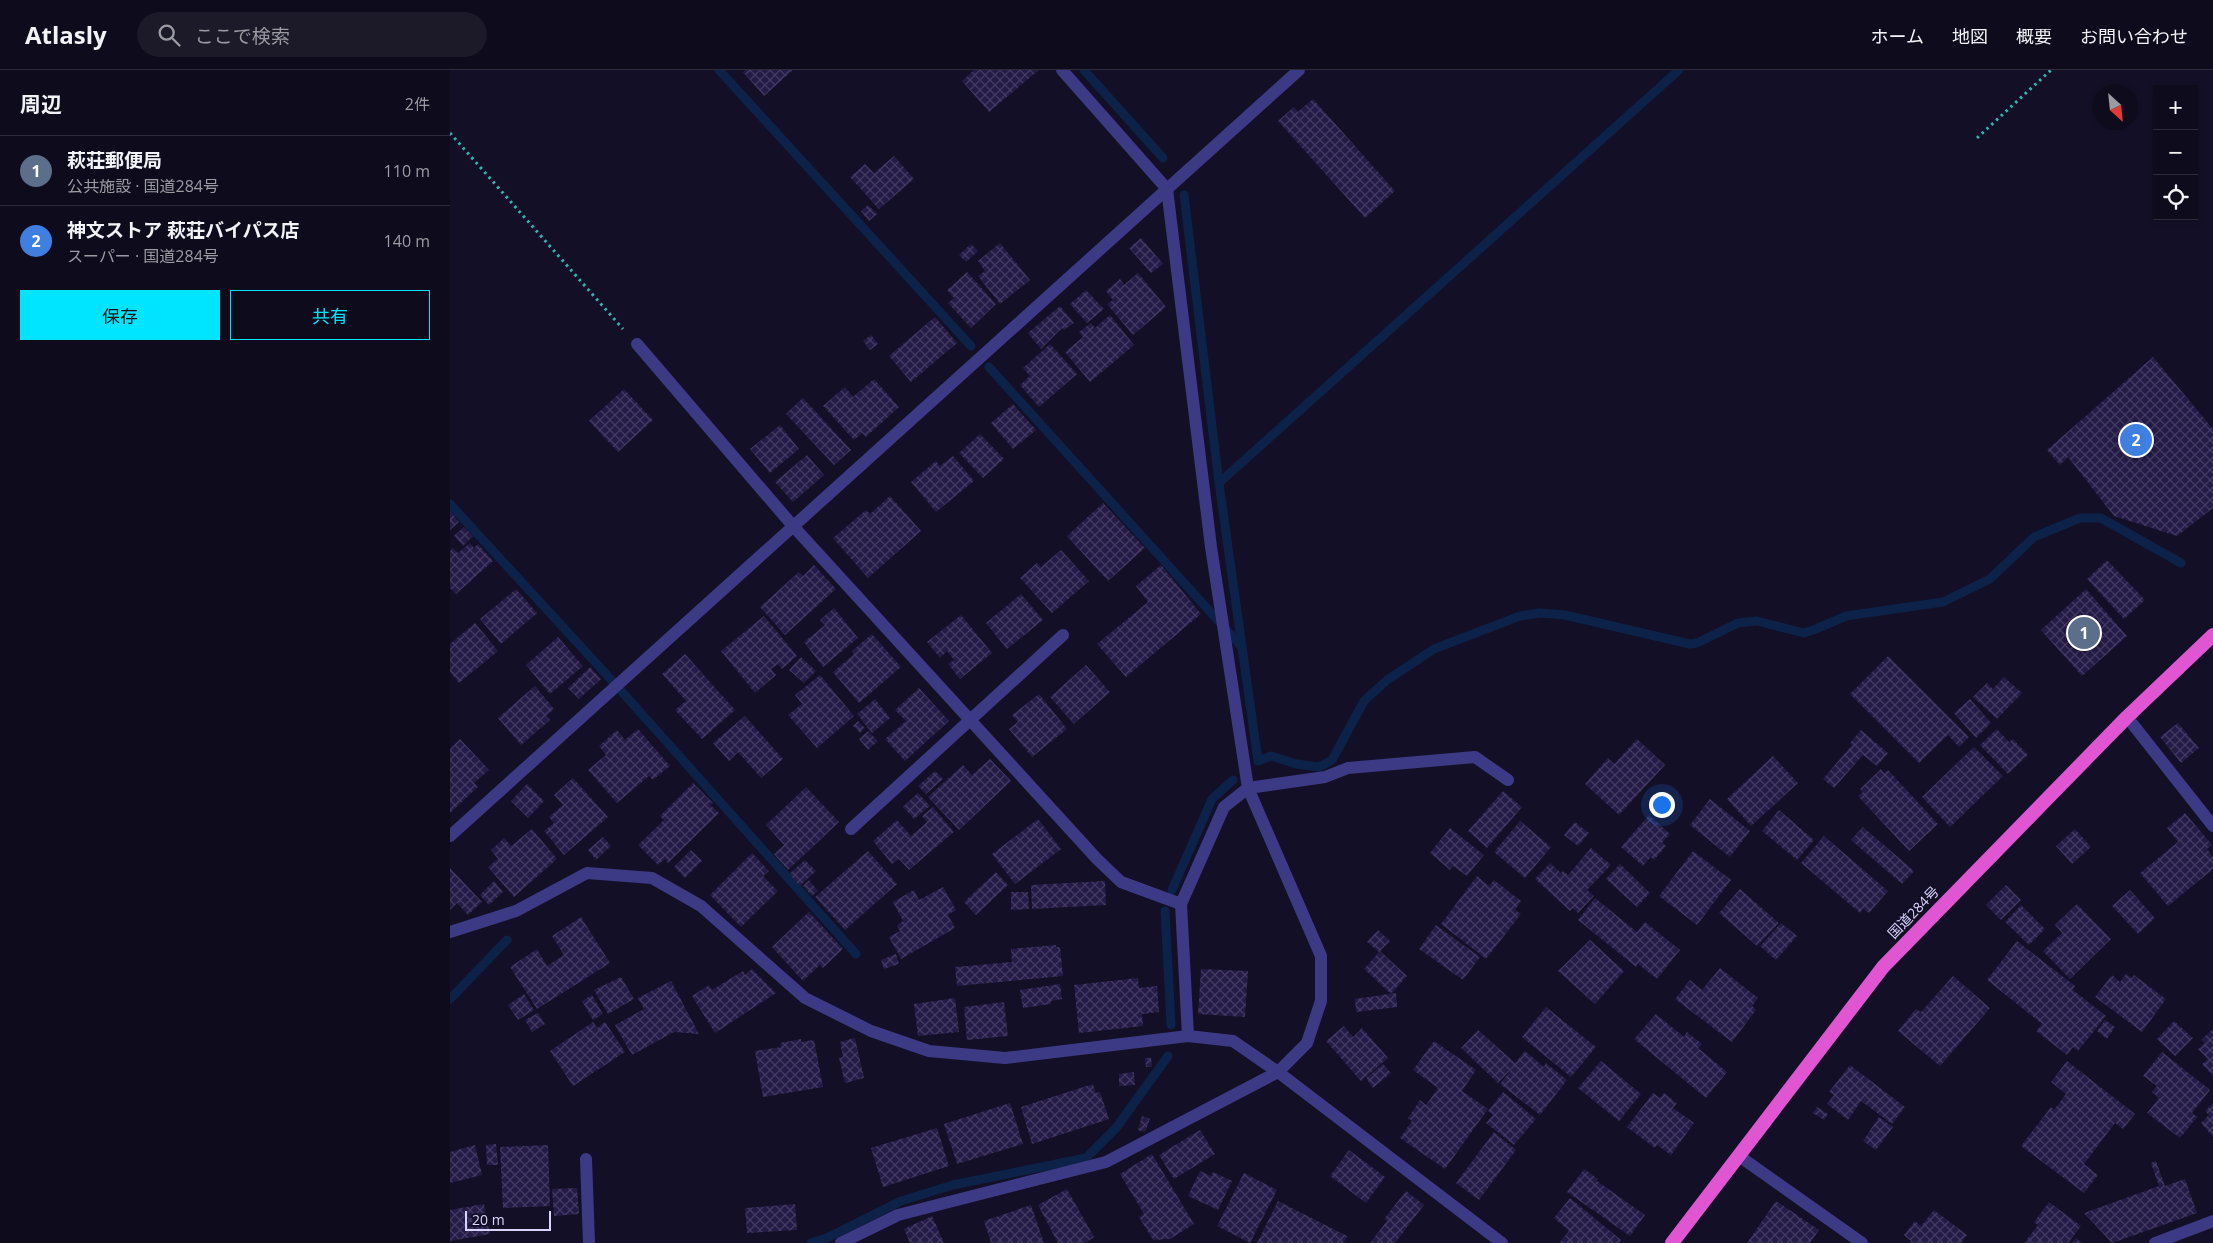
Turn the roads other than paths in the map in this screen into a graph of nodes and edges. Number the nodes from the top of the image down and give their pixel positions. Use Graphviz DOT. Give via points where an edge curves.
graph roads {
  1 [pos="1062,70"];
  2 [pos="1299,70"];
  3 [pos="1167,189"];
  4 [pos="637,344"];
  5 [pos="793,526"];
  6 [pos="2213,635"];
  7 [pos="1063,636"];
  8 [pos="2127,717"];
  9 [pos="971,719"];
  10 [pos="1508,780"];
  11 [pos="1248,788"];
  12 [pos="2213,826"];
  13 [pos="851,829"];
  14 [pos="450,836"];
  15 [pos="1181,904"];
  16 [pos="450,932"];
  17 [pos="1188,1036"];
  18 [pos="1278,1072"];
  19 [pos="1740,1156"];
  20 [pos="586,1160"];
  21 [pos="2213,1221"];
  22 [pos="589,1243"];
  23 [pos="841,1243"];
  24 [pos="1502,1243"];
  25 [pos="1672,1243"];
  26 [pos="1862,1243"];
  27 [pos="2155,1243"];
  1 -- 3 [label="street"];
  2 -- 3 [label="street"];
  3 -- 5 [label="street"];
  3 -- 11 [label="street" via="1211,547"];
  4 -- 5 [label="street"];
  5 -- 9 [label="street"];
  5 -- 14 [label="street"];
  6 -- 8 [label="highway, 国道284号"];
  7 -- 9 [label="street"];
  8 -- 12 [label="street"];
  8 -- 19 [label="highway, 国道284号" via="1883,966"];
  9 -- 13 [label="street"];
  9 -- 15 [label="street" via="1121,882"];
  10 -- 11 [label="street" via="1475,757 1348,768 1325,777"];
  11 -- 15 [label="street" via="1224,807"];
  11 -- 18 [label="street" via="1321,956 1320,1000 1307,1043"];
  15 -- 17 [label="street"];
  16 -- 17 [label="street" via="516,911 588,873 652,878 701,906 805,998 871,1031 929,1051 1005,1058"];
  17 -- 18 [label="street" via="1233,1041"];
  18 -- 23 [label="street" via="1106,1162 898,1215"];
  18 -- 24 [label="street"];
  19 -- 25 [label="highway, 国道284号"];
  19 -- 26 [label="street"];
  20 -- 22 [label="street"];
  21 -- 27 [label="street"];
}
